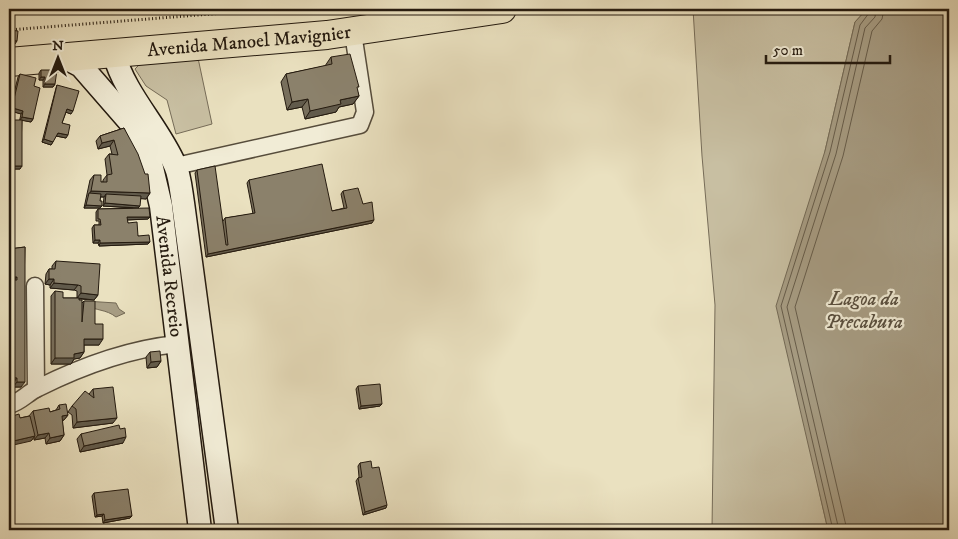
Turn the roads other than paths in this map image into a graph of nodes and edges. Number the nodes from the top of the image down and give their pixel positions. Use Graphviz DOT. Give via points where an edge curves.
graph roads {
  1 [pos="502,9"];
  2 [pos="353,33"];
  3 [pos="114,54"];
  4 [pos="64,58"];
  5 [pos="9,62"];
  6 [pos="176,166"];
  7 [pos="35,286"];
  8 [pos="201,339"];
  9 [pos="177,344"];
  10 [pos="36,389"];
  11 [pos="9,405"];
  12 [pos="200,530"];
  13 [pos="227,530"];
  1 -- 2 [label="highway, Avenida Manoel Mavignier"];
  2 -- 3 [label="highway, Avenida Manoel Mavignier"];
  2 -- 6 [label="street" via="365,112 360,125"];
  3 -- 4 [label="highway, Avenida Manoel Mavignier"];
  3 -- 6 [label="main road, Avenida Recreio" via="122,78"];
  4 -- 5 [label="highway, Avenida Manoel Mavignier"];
  4 -- 9 [label="main road, Avenida Recreio" via="81,66 93,78 135,128 149,155 161,206"];
  6 -- 8 [label="main road, Avenida Recreio"];
  7 -- 10 [label="street"];
  8 -- 9 [label="main road"];
  8 -- 13 [label="main road, Avenida Recreio"];
  9 -- 10 [label="street" via="138,349"];
  9 -- 12 [label="main road, Avenida Recreio"];
  10 -- 11 [label="street" via="18,403"];
}
